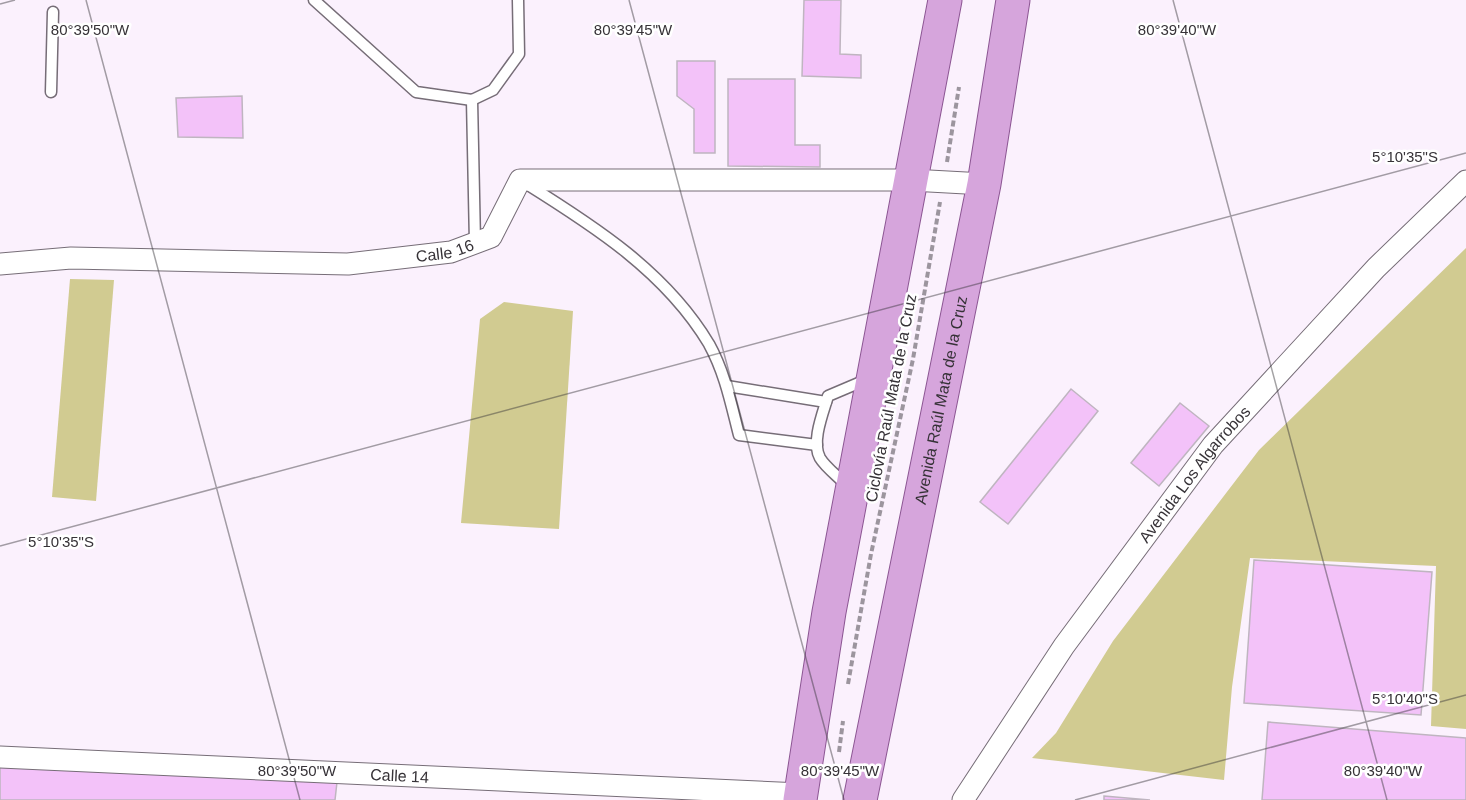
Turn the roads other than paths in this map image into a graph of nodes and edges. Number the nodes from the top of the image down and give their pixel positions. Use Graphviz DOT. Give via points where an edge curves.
graph roads {
  1 [pos="314,0"];
  2 [pos="518,0"];
  3 [pos="945,0"];
  4 [pos="1013,0"];
  5 [pos="53,12"];
  6 [pos="51,92"];
  7 [pos="472,100"];
  8 [pos="519,180"];
  9 [pos="911,180"];
  10 [pos="1466,181"];
  11 [pos="984,184"];
  12 [pos="475,243"];
  13 [pos="0,264"];
  14 [pos="874,376"];
  15 [pos="727,386"];
  16 [pos="826,402"];
  17 [pos="817,445"];
  18 [pos="852,491"];
  19 [pos="0,757"];
  20 [pos="800,797"];
  21 [pos="860,800"];
  22 [pos="963,800"];
  1 -- 7 [label="lane" via="416,92"];
  2 -- 7 [label="lane" via="519,54 493,90"];
  3 -- 9 [label="main road"];
  4 -- 11 [label="main road, Avenida Raúl Mata de la Cruz"];
  5 -- 6 [label="lane"];
  7 -- 12 [label="lane"];
  8 -- 9 [label="street"];
  8 -- 12 [label="street, Calle 16" via="491,237"];
  8 -- 15 [label="lane" via="623,248 685,311 709,345"];
  9 -- 11 [label="street"];
  9 -- 14 [label="main road"];
  10 -- 22 [label="street, Avenida Los Algarrobos" via="1376,268 1213,444 1064,646"];
  11 -- 21 [label="main road, Avenida Raúl Mata de la Cruz"];
  12 -- 13 [label="street, Calle 16" via="451,252 348,264 71,258"];
  14 -- 16 [label="lane" via="828,396"];
  14 -- 18 [label="main road"];
  15 -- 16 [label="lane"];
  15 -- 17 [label="lane" via="739,435"];
  16 -- 17 [label="lane"];
  17 -- 18 [label="lane" via="820,458"];
  18 -- 20 [label="main road"];
  19 -- 20 [label="street, Calle 14"];
}
